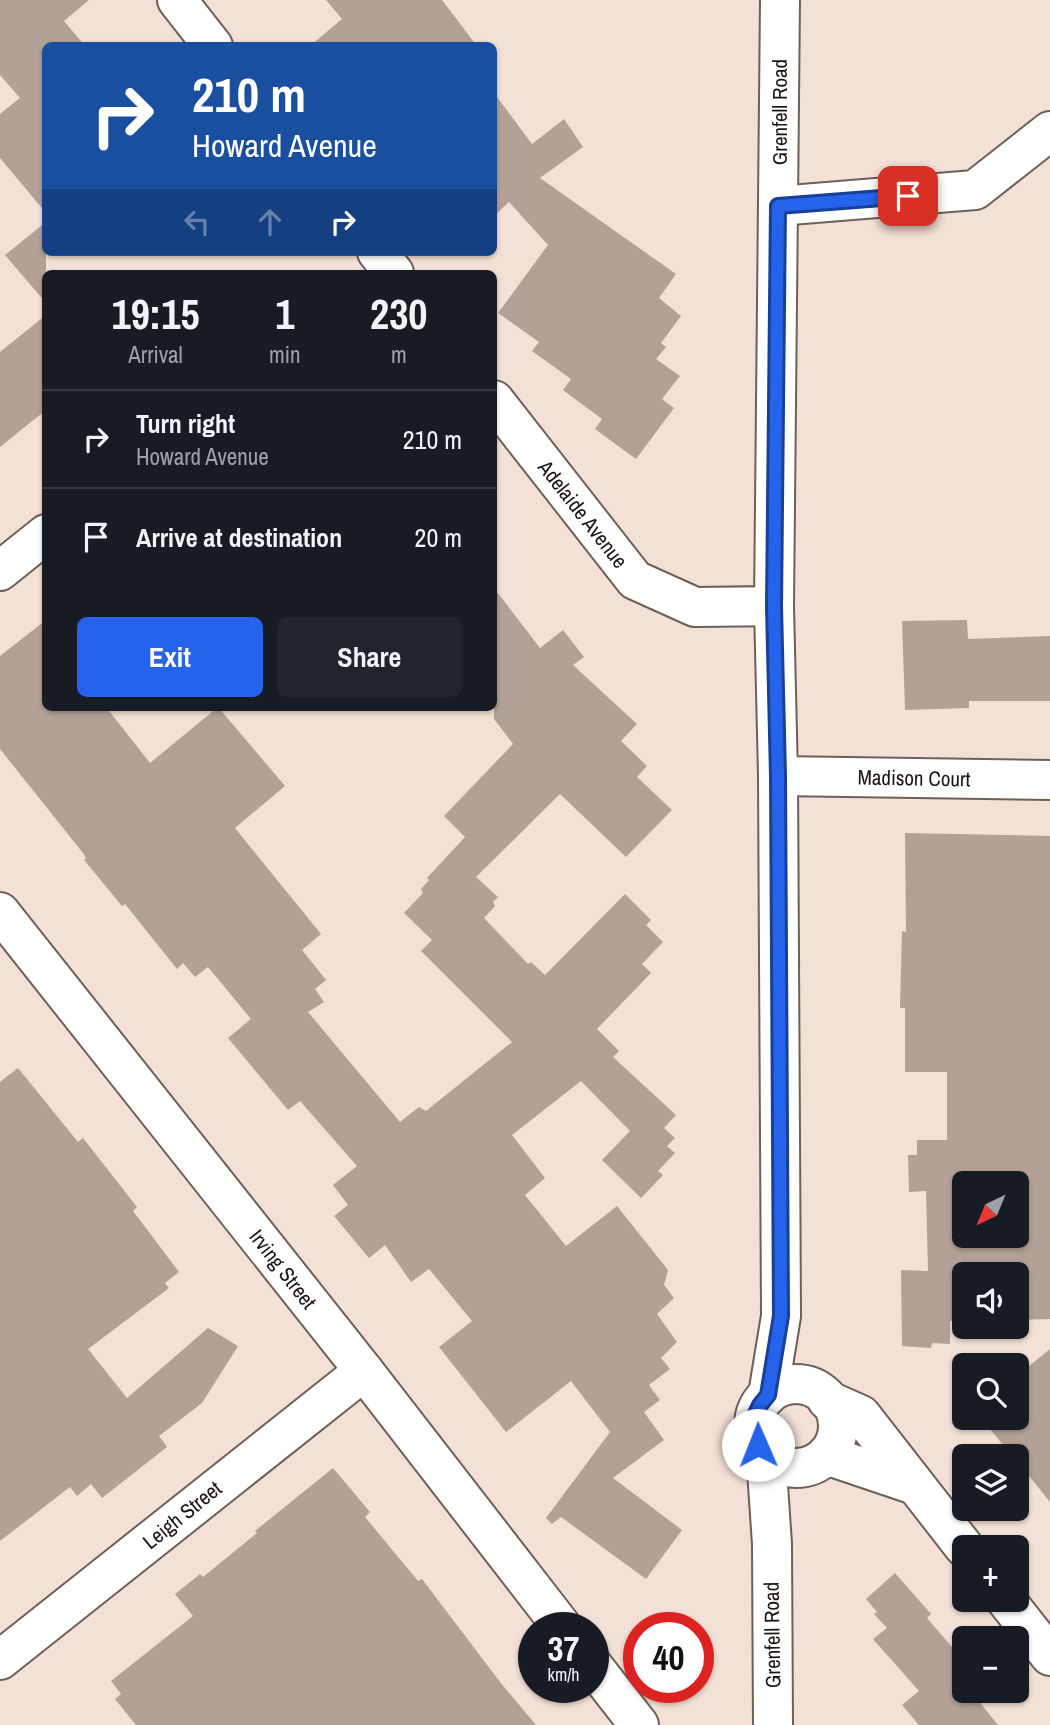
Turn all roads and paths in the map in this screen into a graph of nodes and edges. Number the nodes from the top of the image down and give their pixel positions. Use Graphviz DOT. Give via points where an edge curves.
graph roads {
  1 [pos="177,0"];
  2 [pos="780,0"];
  3 [pos="210,42"];
  4 [pos="1050,131"];
  5 [pos="778,206"];
  6 [pos="497,404"];
  7 [pos="42,537"];
  8 [pos="0,571"];
  9 [pos="774,606"];
  10 [pos="778,776"];
  11 [pos="1050,780"];
  12 [pos="0,912"];
  13 [pos="781,1316"];
  14 [pos="364,1371"];
  15 [pos="768,1395"];
  16 [pos="825,1397"];
  17 [pos="766,1456"];
  18 [pos="817,1461"];
  19 [pos="915,1485"];
  20 [pos="954,1535"];
  21 [pos="772,1544"];
  22 [pos="551,1612"];
  23 [pos="1016,1612"];
  24 [pos="1049,1651"];
  25 [pos="0,1660"];
  26 [pos="609,1685"];
  27 [pos="643,1724"];
  28 [pos="773,1725"];
  1 -- 3 [label="street"];
  2 -- 5 [label="street, Grenfell Road"];
  4 -- 5 [label="street" via="975,190"];
  5 -- 9 [label="street, Grenfell Road"];
  6 -- 9 [label="street, Adelaide Avenue" via="635,580 695,607"];
  7 -- 8 [label="street"];
  9 -- 10 [label="street, Grenfell Road"];
  10 -- 11 [label="street, Madison Court"];
  10 -- 13 [label="street, Grenfell Road"];
  12 -- 14 [label="street, Irving Street"];
  13 -- 15 [label="street, Grenfell Road"];
  13 -- 16 [label="street, Grenfell Road"];
  14 -- 22 [label="street, Irving Street"];
  14 -- 25 [label="street, Leigh Street"];
  15 -- 16 [label="street" via="789,1385 813,1388"];
  15 -- 17 [label="street, Grenfell Road" via="754,1418 758,1445"];
  16 -- 18 [label="street, Grenfell Road" via="837,1418 837,1431 833,1444"];
  16 -- 19 [label="street" via="861,1415"];
  17 -- 18 [label="street" via="786,1467"];
  17 -- 21 [label="street, Grenfell Road"];
  18 -- 19 [label="street"];
  18 -- 21 [label="street, Grenfell Road"];
  19 -- 20 [label="street"];
  21 -- 28 [label="street, Grenfell Road"];
  23 -- 24 [label="street"];
  26 -- 27 [label="street"];
}
